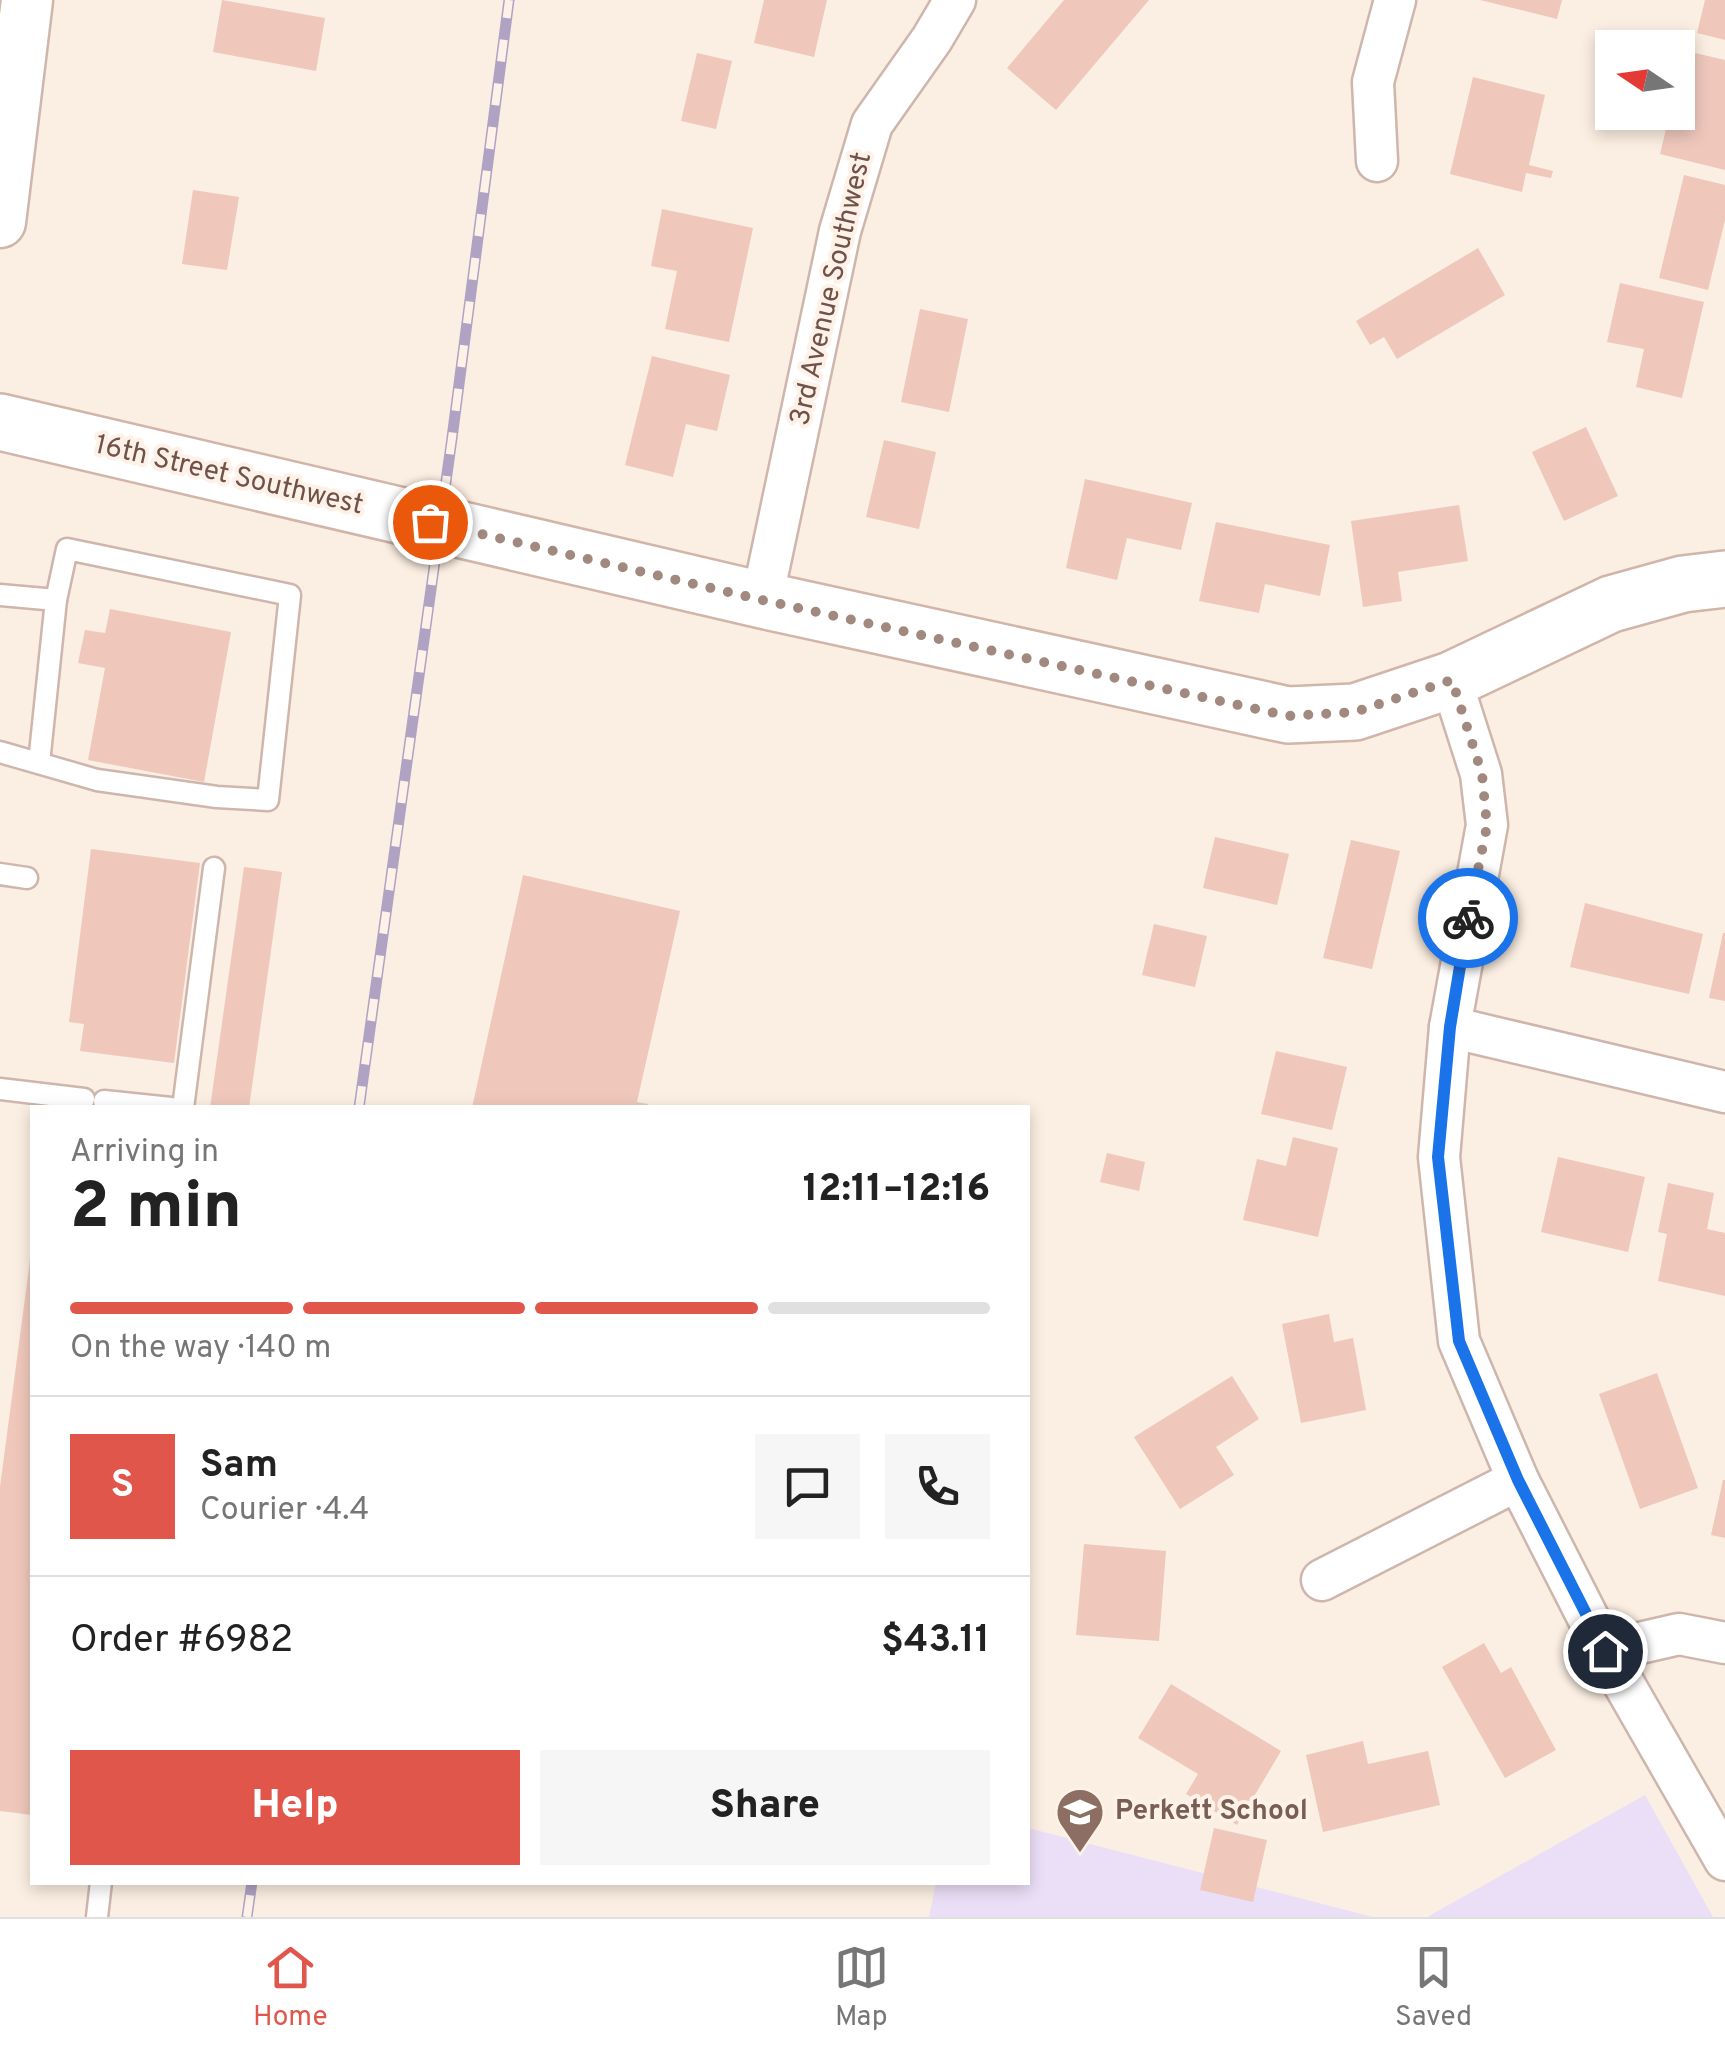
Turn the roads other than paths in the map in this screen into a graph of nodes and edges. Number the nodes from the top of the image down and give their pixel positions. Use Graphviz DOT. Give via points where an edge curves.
graph roads {
  1 [pos="27,0"];
  2 [pos="955,0"];
  3 [pos="1395,0"];
  4 [pos="10,64"];
  5 [pos="1376,161"];
  6 [pos="0,222"];
  7 [pos="0,422"];
  8 [pos="1725,579"];
  9 [pos="0,595"];
  10 [pos="56,600"];
  11 [pos="762,600"];
  12 [pos="1452,680"];
  13 [pos="0,752"];
  14 [pos="38,763"];
  15 [pos="214,868"];
  16 [pos="0,874"];
  17 [pos="27,878"];
  18 [pos="1450,1027"];
  19 [pos="0,1089"];
  20 [pos="1725,1092"];
  21 [pos="142,1105"];
  22 [pos="183,1105"];
  23 [pos="1518,1480"];
  24 [pos="1322,1580"];
  25 [pos="1725,1643"];
  26 [pos="1605,1651"];
  27 [pos="1725,1860"];
  28 [pos="101,1885"];
  29 [pos="97,1917"];
  1 -- 4 [label="street"];
  2 -- 11 [label="street, 3rd Avenue Southwest" via="872,124 840,231"];
  3 -- 5 [label="street" via="1373,82"];
  4 -- 6 [label="street"];
  7 -- 11 [label="main road, 16th Street Southwest"];
  8 -- 12 [label="main road, 16th Street Southwest" via="1612,604"];
  9 -- 10 [label="lane"];
  10 -- 14 [label="lane"];
  10 -- 14 [label="lane" via="66,549 290,595 268,800 97,780"];
  11 -- 12 [label="main road, 16th Street Southwest" via="1288,716 1355,712"];
  12 -- 18 [label="street" via="1482,774 1487,826"];
  13 -- 14 [label="lane"];
  15 -- 22 [label="lane"];
  16 -- 17 [label="lane"];
  18 -- 20 [label="street"];
  18 -- 23 [label="street" via="1438,1157 1459,1341"];
  19 -- 21 [label="lane"];
  23 -- 24 [label="street"];
  23 -- 26 [label="street"];
  25 -- 26 [label="street" via="1679,1634"];
  26 -- 27 [label="street"];
  28 -- 29 [label="lane"];
}
